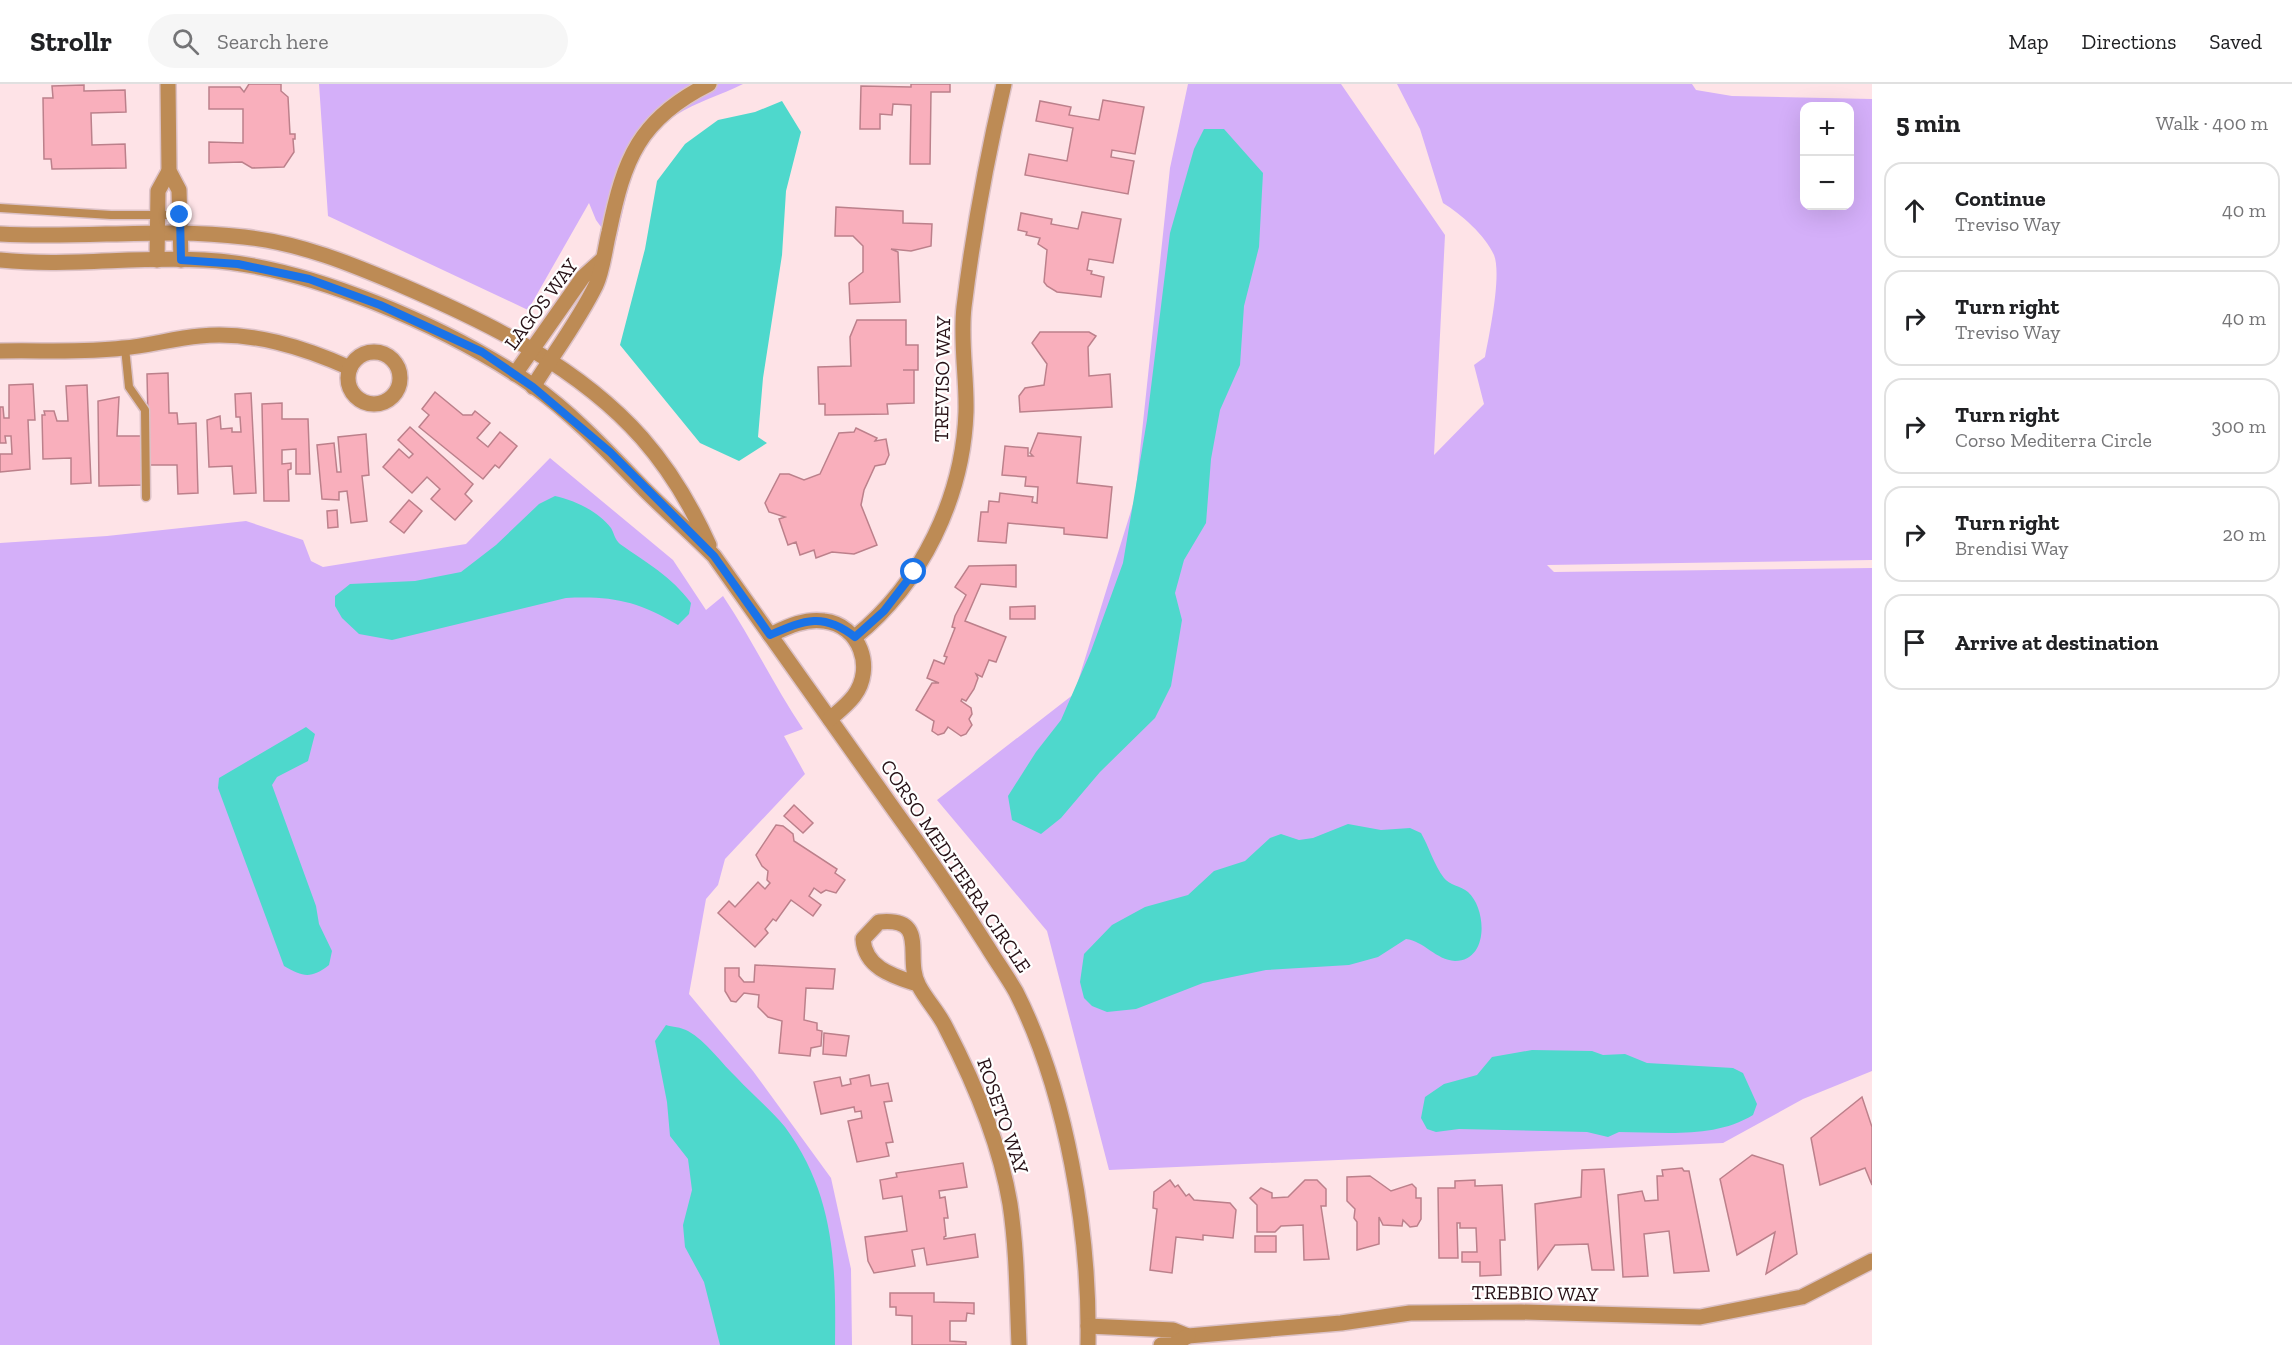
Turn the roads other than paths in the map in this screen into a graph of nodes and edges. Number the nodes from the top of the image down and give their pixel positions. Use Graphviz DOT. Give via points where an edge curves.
graph roads {
  1 [pos="168,84"];
  2 [pos="709,84"];
  3 [pos="1002,87"];
  4 [pos="169,171"];
  5 [pos="0,208"];
  6 [pos="158,215"];
  7 [pos="180,215"];
  8 [pos="0,234"];
  9 [pos="158,234"];
  10 [pos="180,234"];
  11 [pos="603,259"];
  12 [pos="0,260"];
  13 [pos="157,260"];
  14 [pos="181,260"];
  15 [pos="125,348"];
  16 [pos="532,350"];
  17 [pos="0,351"];
  18 [pos="549,360"];
  19 [pos="350,368"];
  20 [pos="515,374"];
  21 [pos="533,387"];
  22 [pos="146,497"];
  23 [pos="714,556"];
  24 [pos="770,635"];
  25 [pos="855,637"];
  26 [pos="830,719"];
  27 [pos="917,984"];
  28 [pos="1872,1261"];
  29 [pos="1088,1326"];
  30 [pos="1188,1335"];
  31 [pos="1019,1345"];
  32 [pos="1088,1345"];
  33 [pos="1161,1345"];
  1 -- 4 [label="street"];
  2 -- 11 [label="street, LAGOS WAY" via="664,112 641,136 616,195"];
  3 -- 25 [label="street, TREVISO WAY" via="964,309 966,410 952,496 909,579 884,611"];
  4 -- 6 [label="street" via="158,191"];
  4 -- 7 [label="street" via="179,190"];
  5 -- 6 [label="lane"];
  6 -- 7 [label="lane"];
  6 -- 9 [label="street"];
  7 -- 10 [label="street"];
  8 -- 9 [label="street, CORSO MEDITERRA CIRCLE"];
  9 -- 10 [label="street, CORSO MEDITERRA CIRCLE"];
  9 -- 13 [label="street"];
  10 -- 14 [label="street"];
  10 -- 16 [label="street, CORSO MEDITERRA CIRCLE" via="243,236 317,251 434,299"];
  11 -- 16 [label="street, LAGOS WAY" via="583,277"];
  11 -- 18 [label="street, LAGOS WAY" via="597,284"];
  12 -- 13 [label="street, CORSO MEDITERRA CIRCLE"];
  13 -- 14 [label="street, CORSO MEDITERRA CIRCLE"];
  14 -- 20 [label="street, CORSO MEDITERRA CIRCLE" via="238,264 309,279 426,326 482,352"];
  15 -- 17 [label="street"];
  15 -- 19 [label="street" via="226,335 304,349"];
  15 -- 22 [label="lane" via="129,387 145,410"];
  16 -- 18 [label="street, CORSO MEDITERRA CIRCLE"];
  16 -- 20 [label="street, LAGOS WAY"];
  18 -- 21 [label="street, LAGOS WAY"];
  18 -- 23 [label="street, CORSO MEDITERRA CIRCLE" via="641,436 689,502"];
  20 -- 21 [label="street, CORSO MEDITERRA CIRCLE"];
  21 -- 23 [label="street, CORSO MEDITERRA CIRCLE" via="610,452"];
  23 -- 24 [label="street, CORSO MEDITERRA CIRCLE"];
  24 -- 25 [label="street" via="806,621 822,620 838,623"];
  24 -- 26 [label="street, CORSO MEDITERRA CIRCLE"];
  25 -- 26 [label="street" via="863,654 863,674 855,695"];
  26 -- 29 [label="street, CORSO MEDITERRA CIRCLE" via="963,908 1015,992 1037,1041 1072,1165"];
  27 -- 27 [label="street, ROSETO WAY" via="877,968 869,960 863,939 879,922 897,920 907,927 913,941"];
  27 -- 31 [label="street, ROSETO WAY" via="946,1026 991,1134 1010,1202"];
  28 -- 30 [label="street, TREBBIO WAY" via="1802,1297 1700,1317 1410,1313 1341,1323"];
  29 -- 30 [label="street, TREBBIO WAY" via="1173,1330"];
  29 -- 32 [label="street, CORSO MEDITERRA CIRCLE"];
  30 -- 33 [label="street, TREBBIO WAY" via="1173,1344"];
}
